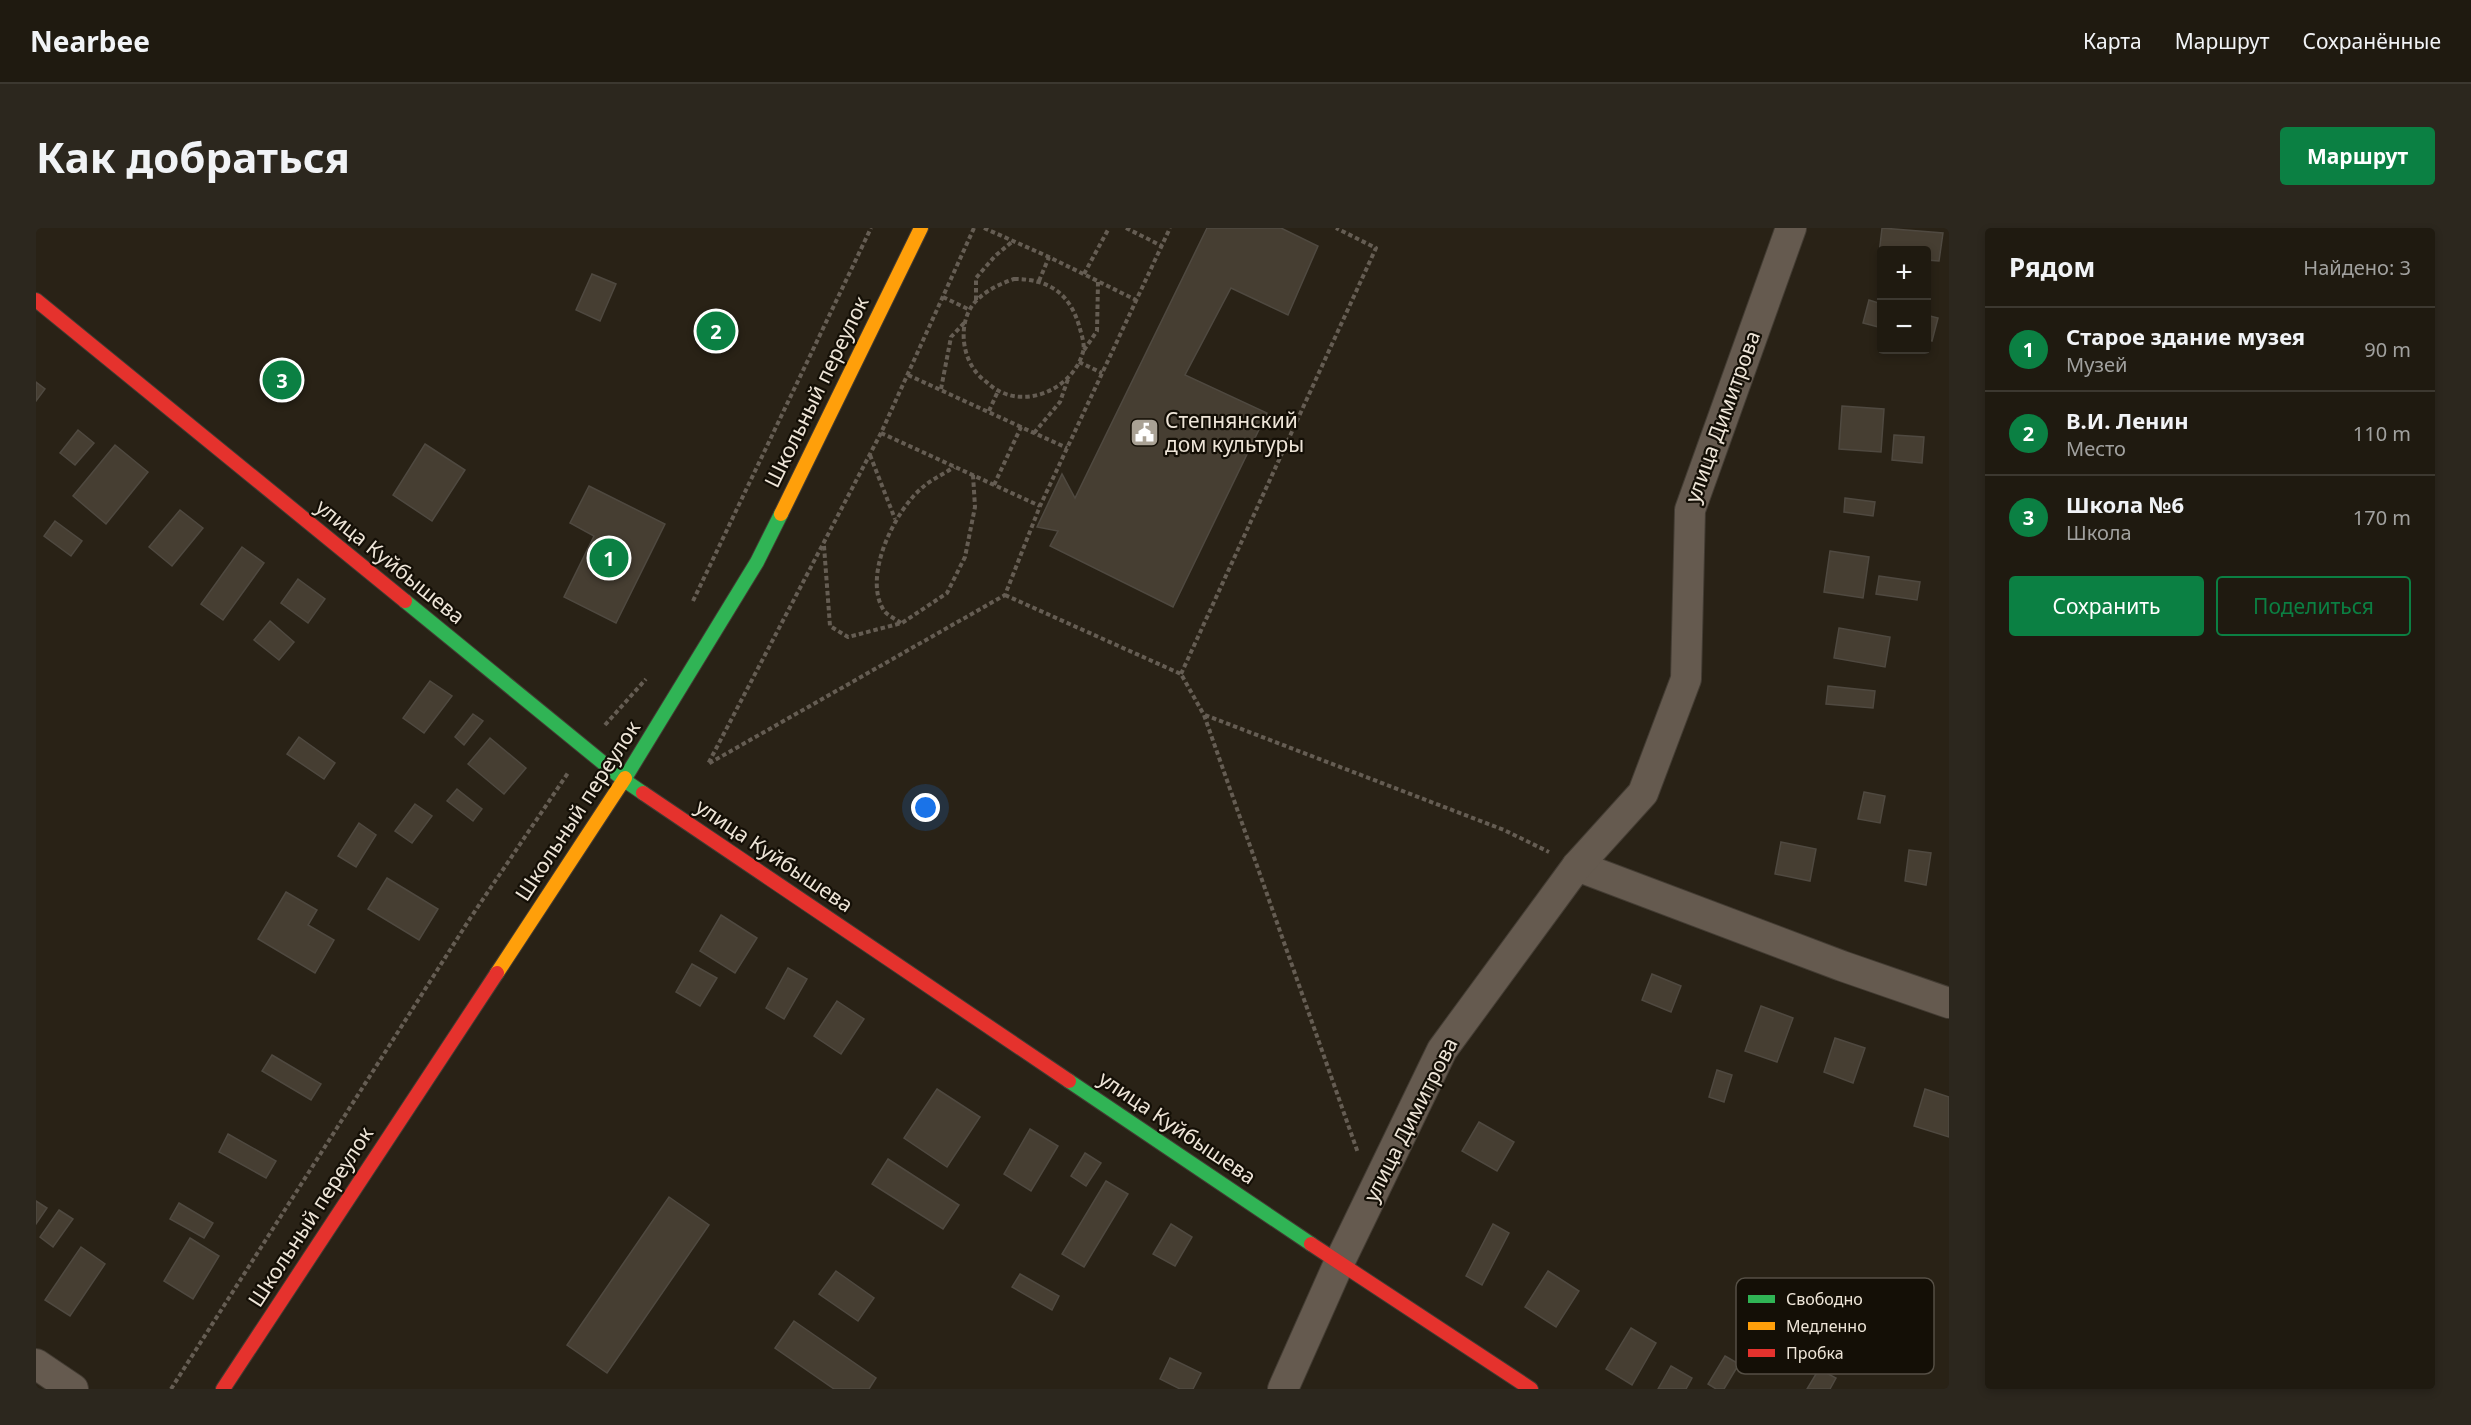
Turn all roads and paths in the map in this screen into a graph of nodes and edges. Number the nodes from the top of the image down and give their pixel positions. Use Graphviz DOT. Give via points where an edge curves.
graph roads {
  1 [pos="871,228"];
  2 [pos="921,228"];
  3 [pos="974,228"];
  4 [pos="984,228"];
  5 [pos="1109,228"];
  6 [pos="1126,228"];
  7 [pos="1170,228"];
  8 [pos="1336,228"];
  9 [pos="1791,228"];
  10 [pos="1013,241"];
  11 [pos="1162,246"];
  12 [pos="1049,256"];
  13 [pos="1084,274"];
  14 [pos="1039,281"];
  15 [pos="1098,282"];
  16 [pos="943,297"];
  17 [pos="36,300"];
  18 [pos="1136,300"];
  19 [pos="976,301"];
  20 [pos="970,310"];
  21 [pos="965,322"];
  22 [pos="1084,350"];
  23 [pos="1078,362"];
  24 [pos="1102,373"];
  25 [pos="908,375"];
  26 [pos="1068,379"];
  27 [pos="941,389"];
  28 [pos="998,391"];
  29 [pos="989,411"];
  30 [pos="1021,427"];
  31 [pos="881,433"];
  32 [pos="1034,433"];
  33 [pos="1067,448"];
  34 [pos="870,455"];
  35 [pos="954,467"];
  36 [pos="973,475"];
  37 [pos="994,485"];
  38 [pos="1040,506"];
  39 [pos="895,520"];
  40 [pos="824,543"];
  41 [pos="1005,595"];
  42 [pos="692,602"];
  43 [pos="902,623"];
  44 [pos="652,673"];
  45 [pos="1180,674"];
  46 [pos="1204,715"];
  47 [pos="597,716"];
  48 [pos="607,723"];
  49 [pos="584,749"];
  50 [pos="644,749"];
  51 [pos="624,780"];
  52 [pos="1577,866"];
  53 [pos="1949,1003"];
  54 [pos="1372,1194"];
  55 [pos="1339,1263"];
  56 [pos="36,1364"];
  57 [pos="72,1389"];
  58 [pos="171,1389"];
  59 [pos="223,1389"];
  60 [pos="1283,1389"];
  61 [pos="1531,1389"];
  1 -- 42 [label="path"];
  2 -- 50 [label="street, Школьный переулок" via="757,562"];
  3 -- 16 [label="path"];
  4 -- 10 [label="path"];
  5 -- 13 [label="path"];
  6 -- 11 [label="path"];
  7 -- 11 [label="path"];
  8 -- 45 [label="path" via="1376,248"];
  9 -- 52 [label="street, улица Димитрова" via="1690,510 1686,679 1643,793"];
  10 -- 12 [label="path"];
  10 -- 19 [label="path" via="976,278"];
  11 -- 18 [label="path"];
  12 -- 13 [label="path"];
  12 -- 14 [label="path"];
  13 -- 15 [label="path"];
  14 -- 19 [label="path" via="1014,279 993,287"];
  14 -- 22 [label="path" via="1070,301"];
  15 -- 18 [label="path"];
  15 -- 22 [label="path" via="1097,331"];
  16 -- 20 [label="path"];
  16 -- 25 [label="path"];
  17 -- 49 [label="street, улица Куйбышева"];
  18 -- 24 [label="path"];
  19 -- 20 [label="path"];
  20 -- 21 [label="path"];
  21 -- 27 [label="path" via="951,338"];
  21 -- 28 [label="path" via="969,363"];
  22 -- 23 [label="path"];
  23 -- 24 [label="path"];
  23 -- 26 [label="path"];
  24 -- 33 [label="path"];
  25 -- 27 [label="path"];
  25 -- 31 [label="path"];
  26 -- 28 [label="path" via="1031,398"];
  26 -- 32 [label="path" via="1060,402"];
  27 -- 29 [label="path"];
  28 -- 29 [label="path"];
  29 -- 30 [label="path"];
  30 -- 32 [label="path"];
  30 -- 37 [label="path"];
  31 -- 34 [label="path"];
  31 -- 35 [label="path"];
  32 -- 33 [label="path"];
  33 -- 38 [label="path"];
  34 -- 39 [label="path"];
  34 -- 40 [label="path"];
  35 -- 36 [label="path"];
  35 -- 39 [label="path" via="922,487"];
  36 -- 37 [label="path"];
  36 -- 43 [label="path" via="975,507 965,557 947,593"];
  37 -- 38 [label="path"];
  38 -- 41 [label="path"];
  39 -- 43 [label="path" via="883,550 876,591 884,611"];
  40 -- 41 [label="path" via="708,764"];
  40 -- 43 [label="path" via="830,626 848,637"];
  41 -- 45 [label="path"];
  44 -- 48 [label="path"];
  45 -- 46 [label="path"];
  46 -- 52 [label="path" via="1504,830"];
  46 -- 54 [label="path"];
  47 -- 48 [label="path"];
  48 -- 49 [label="path"];
  48 -- 50 [label="path"];
  49 -- 51 [label="street, улица Куйбышева"];
  49 -- 58 [label="path" via="471,917"];
  50 -- 51 [label="street, Школьный переулок"];
  51 -- 55 [label="street, улица Куйбышева"];
  51 -- 59 [label="street, Школьный переулок"];
  52 -- 53 [label="street"];
  52 -- 54 [label="street, улица Димитрова" via="1442,1050"];
  54 -- 55 [label="street, улица Димитрова"];
  55 -- 60 [label="street, улица Димитрова"];
  55 -- 61 [label="street, улица Куйбышева"];
  56 -- 57 [label="street"];
}
